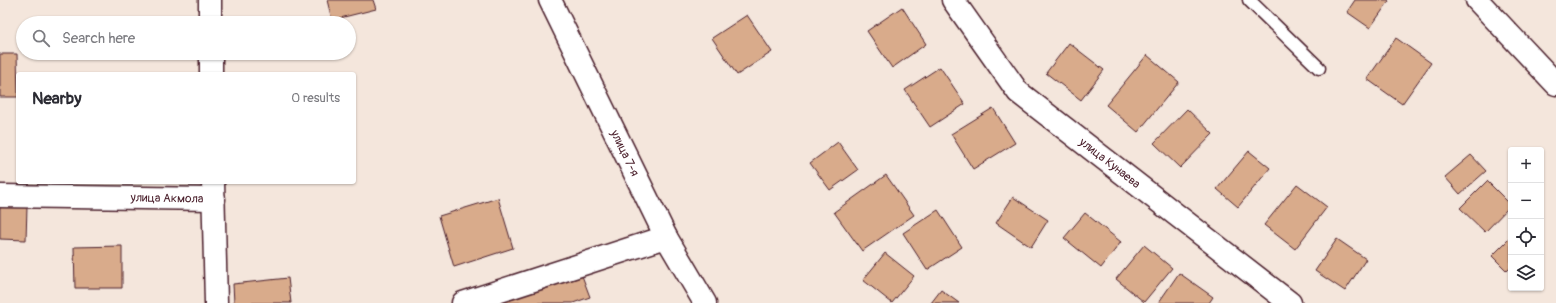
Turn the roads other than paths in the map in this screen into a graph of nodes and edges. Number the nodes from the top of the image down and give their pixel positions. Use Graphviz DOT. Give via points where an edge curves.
graph roads {
  1 [pos="210,0"];
  2 [pos="550,0"];
  3 [pos="953,0"];
  4 [pos="1249,0"];
  5 [pos="1476,0"];
  6 [pos="210,16"];
  7 [pos="211,60"];
  8 [pos="1319,68"];
  9 [pos="211,72"];
  10 [pos="1556,84"];
  11 [pos="213,190"];
  12 [pos="0,196"];
  13 [pos="666,237"];
  14 [pos="216,303"];
  15 [pos="463,303"];
  16 [pos="705,303"];
  17 [pos="1290,303"];
  1 -- 6 [label="street"];
  2 -- 13 [label="street, улица 7-я"];
  3 -- 17 [label="street, улица Кунаева" via="1018,92"];
  4 -- 8 [label="lane"];
  5 -- 10 [label="street"];
  7 -- 9 [label="street"];
  11 -- 12 [label="street, улица Акмола"];
  11 -- 14 [label="street"];
  13 -- 15 [label="street"];
  13 -- 16 [label="street, улица 7-я"];
}
